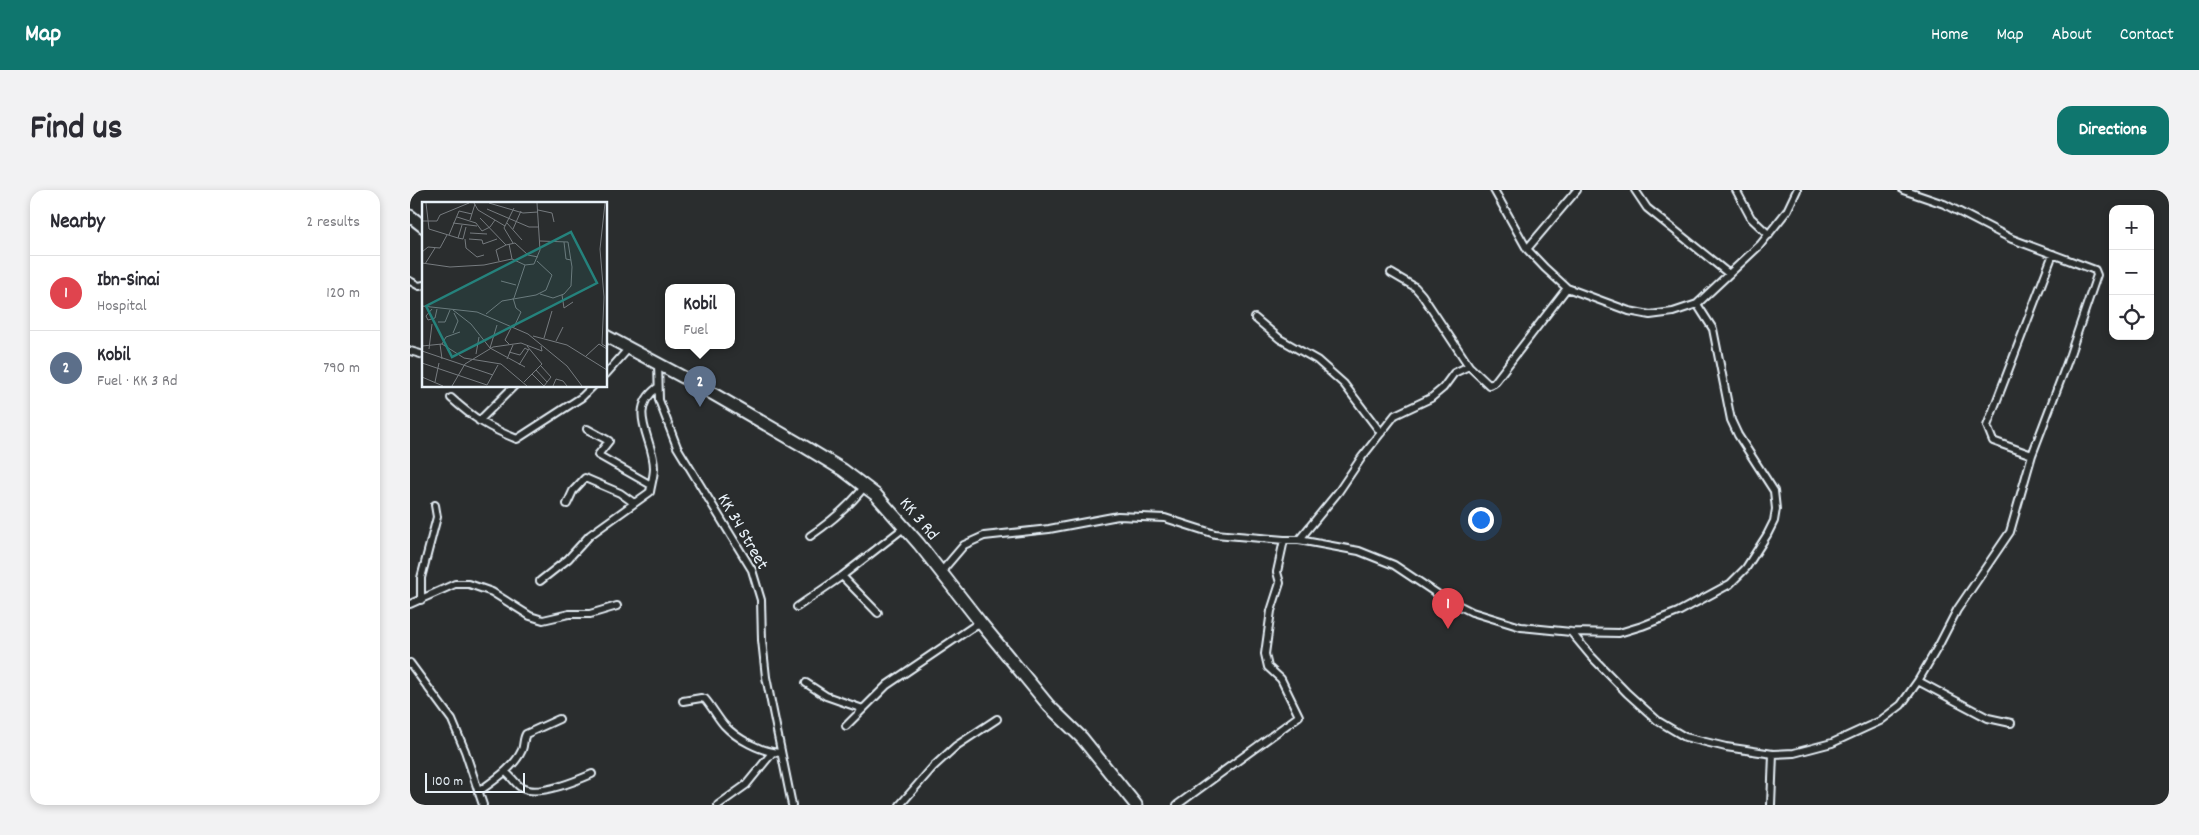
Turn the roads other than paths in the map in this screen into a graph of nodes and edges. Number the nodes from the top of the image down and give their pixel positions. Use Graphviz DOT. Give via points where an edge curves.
graph roads {
  1 [pos="1494,190"];
  2 [pos="1577,190"];
  3 [pos="1634,190"];
  4 [pos="1736,190"];
  5 [pos="1797,190"];
  6 [pos="1903,190"];
  7 [pos="410,216"];
  8 [pos="422,226"];
  9 [pos="1769,235"];
  10 [pos="1527,249"];
  11 [pos="2053,254"];
  12 [pos="1391,273"];
  13 [pos="1729,274"];
  14 [pos="410,281"];
  15 [pos="422,285"];
  16 [pos="1567,288"];
  17 [pos="1697,304"];
  18 [pos="1255,318"];
  19 [pos="608,337"];
  20 [pos="629,348"];
  21 [pos="658,363"];
  22 [pos="1469,366"];
  23 [pos="608,372"];
  24 [pos="512,388"];
  25 [pos="591,388"];
  26 [pos="657,388"];
  27 [pos="451,398"];
  28 [pos="479,421"];
  29 [pos="587,429"];
  30 [pos="1382,433"];
  31 [pos="2032,454"];
  32 [pos="651,485"];
  33 [pos="865,486"];
  34 [pos="634,503"];
  35 [pos="567,504"];
  36 [pos="436,505"];
  37 [pos="905,527"];
  38 [pos="810,536"];
  39 [pos="1284,540"];
  40 [pos="1299,540"];
  41 [pos="941,572"];
  42 [pos="842,576"];
  43 [pos="540,581"];
  44 [pos="421,600"];
  45 [pos="410,604"];
  46 [pos="617,606"];
  47 [pos="797,607"];
  48 [pos="878,613"];
  49 [pos="980,622"];
  50 [pos="1571,632"];
  51 [pos="410,663"];
  52 [pos="1918,681"];
  53 [pos="806,683"];
  54 [pos="683,701"];
  55 [pos="863,709"];
  56 [pos="559,719"];
  57 [pos="997,719"];
  58 [pos="2011,723"];
  59 [pos="846,726"];
  60 [pos="772,753"];
  61 [pos="780,753"];
  62 [pos="1773,754"];
  63 [pos="504,772"];
  64 [pos="592,774"];
  65 [pos="478,792"];
  66 [pos="484,805"];
  67 [pos="718,805"];
  68 [pos="792,805"];
  69 [pos="900,805"];
  70 [pos="1136,805"];
  71 [pos="1177,805"];
  72 [pos="1771,805"];
  1 -- 10 [label="street"];
  2 -- 10 [label="street"];
  3 -- 13 [label="street" via="1648,208"];
  4 -- 9 [label="street" via="1751,218"];
  5 -- 9 [label="street" via="1787,211"];
  6 -- 11 [label="street" via="1944,204 1997,233"];
  7 -- 8 [label="highway"];
  9 -- 13 [label="street"];
  10 -- 16 [label="street"];
  11 -- 31 [label="street" via="1987,426 1993,441"];
  11 -- 31 [label="street" via="2095,270 2098,275"];
  12 -- 22 [label="street" via="1422,295"];
  13 -- 17 [label="street"];
  14 -- 15 [label="street"];
  16 -- 17 [label="street" via="1629,311 1650,315"];
  16 -- 22 [label="street" via="1494,383 1484,382"];
  17 -- 50 [label="street" via="1713,329 1738,435 1774,491 1774,521 1746,568 1730,584 1678,612 1619,633"];
  18 -- 30 [label="street" via="1280,339 1317,360 1344,384"];
  19 -- 20 [label="highway, KK 3 Rd"];
  20 -- 21 [label="highway, KK 3 Rd"];
  20 -- 23 [label="street"];
  21 -- 26 [label="street, KK 34 Street"];
  21 -- 33 [label="highway, KK 3 Rd" via="805,447"];
  22 -- 30 [label="street" via="1454,373 1431,398 1395,415"];
  24 -- 28 [label="street"];
  25 -- 28 [label="street" via="517,439 490,429"];
  26 -- 32 [label="street" via="647,396 642,419 653,462"];
  26 -- 61 [label="street, KK 34 Street" via="677,447 752,570 759,589 763,656"];
  27 -- 28 [label="street"];
  29 -- 32 [label="street" via="609,441 598,455"];
  30 -- 40 [label="street"];
  31 -- 52 [label="street" via="2010,532 1957,610"];
  32 -- 34 [label="street" via="650,492"];
  33 -- 37 [label="highway, KK 3 Rd"];
  33 -- 38 [label="street" via="843,512"];
  34 -- 35 [label="street" via="585,478"];
  34 -- 43 [label="street" via="590,535 568,559"];
  36 -- 44 [label="street" via="437,517 421,578"];
  37 -- 41 [label="highway, KK 3 Rd"];
  37 -- 42 [label="street"];
  39 -- 40 [label="street"];
  39 -- 41 [label="street" via="1215,534 1165,518 1118,516 1049,529 984,536 964,545"];
  39 -- 71 [label="street" via="1277,572 1280,582 1264,654 1268,667 1281,679 1299,716"];
  40 -- 50 [label="street" via="1342,547 1394,565 1442,597 1472,612 1521,627"];
  41 -- 49 [label="highway, KK 3 Rd"];
  42 -- 47 [label="street"];
  42 -- 48 [label="street"];
  44 -- 45 [label="street"];
  44 -- 46 [label="street" via="455,584 469,584 492,592 530,616 543,620 569,614 590,614"];
  49 -- 55 [label="street" via="888,685"];
  49 -- 70 [label="highway, KK 3 Rd"];
  50 -- 62 [label="street" via="1627,693 1674,731 1726,747"];
  51 -- 65 [label="street" via="452,720"];
  52 -- 58 [label="street" via="1988,718"];
  52 -- 62 [label="street" via="1901,705 1880,721 1832,743 1794,753"];
  53 -- 55 [label="street" via="821,693"];
  54 -- 60 [label="street" via="705,699 733,732"];
  55 -- 59 [label="street"];
  56 -- 63 [label="street" via="526,734 523,749"];
  57 -- 69 [label="street" via="956,746"];
  60 -- 61 [label="street"];
  60 -- 67 [label="street" via="746,786"];
  61 -- 68 [label="street, KK 34 Street"];
  62 -- 72 [label="street"];
  63 -- 64 [label="street" via="518,786 528,790 567,785"];
  63 -- 65 [label="street"];
  65 -- 66 [label="street"];
}
